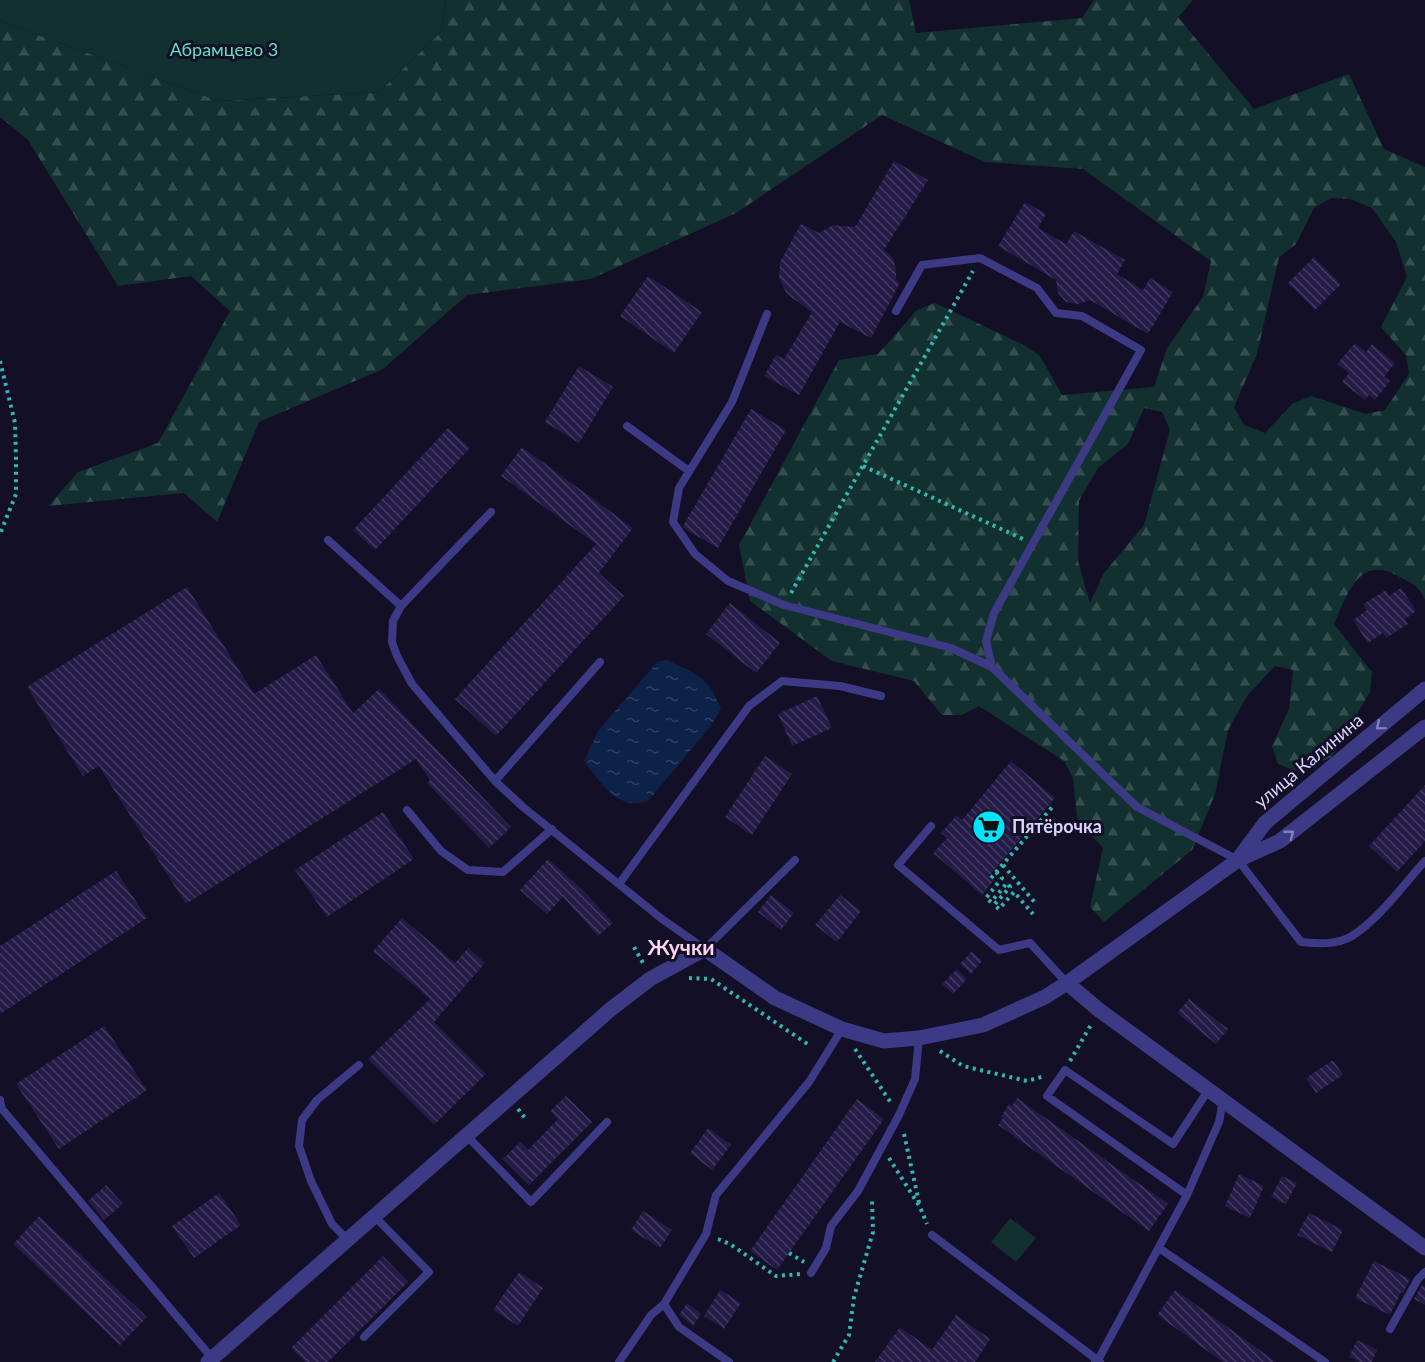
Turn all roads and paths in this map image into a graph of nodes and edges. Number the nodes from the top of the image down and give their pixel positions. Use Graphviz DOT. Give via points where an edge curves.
graph roads {
  1 [pos="981,258"];
  2 [pos="896,311"];
  3 [pos="767,314"];
  4 [pos="0,361"];
  5 [pos="627,426"];
  6 [pos="863,466"];
  7 [pos="689,471"];
  8 [pos="490,512"];
  9 [pos="0,534"];
  10 [pos="328,540"];
  11 [pos="1033,543"];
  12 [pos="784,604"];
  13 [pos="401,606"];
  14 [pos="600,662"];
  15 [pos="992,667"];
  16 [pos="1425,689"];
  17 [pos="881,696"];
  18 [pos="1425,727"];
  19 [pos="495,781"];
  20 [pos="1054,805"];
  21 [pos="407,810"];
  22 [pos="931,826"];
  23 [pos="552,829"];
  24 [pos="795,860"];
  25 [pos="1238,860"];
  26 [pos="1425,861"];
  27 [pos="1003,865"];
  28 [pos="996,872"];
  29 [pos="991,878"];
  30 [pos="619,884"];
  31 [pos="1037,906"];
  32 [pos="1033,914"];
  33 [pos="705,949"];
  34 [pos="680,979"];
  35 [pos="1067,983"];
  36 [pos="1099,1010"];
  37 [pos="842,1029"];
  38 [pos="919,1038"];
  39 [pos="809,1045"];
  40 [pos="359,1065"];
  41 [pos="1065,1070"];
  42 [pos="1209,1089"];
  43 [pos="0,1100"];
  44 [pos="1223,1100"];
  45 [pos="607,1122"];
  46 [pos="466,1136"];
  47 [pos="884,1147"];
  48 [pos="1187,1195"];
  49 [pos="872,1200"];
  50 [pos="375,1217"];
  51 [pos="706,1234"];
  52 [pos="932,1235"];
  53 [pos="348,1240"];
  54 [pos="1159,1248"];
  55 [pos="1425,1248"];
  56 [pos="1425,1272"];
  57 [pos="811,1273"];
  58 [pos="664,1304"];
  59 [pos="1390,1329"];
  60 [pos="364,1337"];
  61 [pos="210,1360"];
  62 [pos="1098,1361"];
  63 [pos="619,1362"];
  64 [pos="729,1362"];
  65 [pos="833,1362"];
  66 [pos="1324,1362"];
  1 -- 2 [label="lane" via="922,265"];
  1 -- 6 [label="path"];
  1 -- 11 [label="lane" via="1037,288 1056,313 1082,316 1142,350"];
  3 -- 7 [label="lane" via="732,402"];
  4 -- 9 [label="path" via="15,423 16,459 16,494"];
  5 -- 7 [label="lane"];
  6 -- 11 [label="path"];
  6 -- 12 [label="path"];
  7 -- 12 [label="lane" via="679,488 673,522 695,554 728,581"];
  8 -- 13 [label="lane"];
  10 -- 13 [label="lane"];
  11 -- 15 [label="lane" via="994,613 986,641"];
  12 -- 15 [label="lane" via="951,648"];
  13 -- 19 [label="lane" via="393,621 392,642 412,684"];
  14 -- 19 [label="lane"];
  15 -- 25 [label="lane" via="1137,807"];
  16 -- 25 [label="street, улица Калинина, one-way" via="1265,823"];
  17 -- 30 [label="lane" via="840,686 782,681 749,706"];
  25 -- 18 [label="street, one-way" via="1280,841"];
  19 -- 23 [label="lane"];
  20 -- 27 [label="path"];
  21 -- 23 [label="lane" via="441,851 468,870 503,872"];
  22 -- 35 [label="lane" via="898,865 999,950 1030,944"];
  23 -- 30 [label="lane"];
  24 -- 33 [label="lane"];
  25 -- 26 [label="lane" via="1302,942 1323,945 1351,937"];
  25 -- 35 [label="street"];
  27 -- 28 [label="path"];
  27 -- 31 [label="path"];
  28 -- 29 [label="path"];
  28 -- 32 [label="path" via="1002,878 986,898 991,902 1007,883 1010,887 994,905 999,909 1014,892"];
  30 -- 33 [label="lane"];
  33 -- 37 [label="street" via="775,998"];
  33 -- 46 [label="street" via="650,979 619,1003"];
  34 -- 39 [label="path" via="711,980"];
  35 -- 36 [label="street"];
  35 -- 38 [label="street" via="982,1025"];
  36 -- 41 [label="path"];
  36 -- 42 [label="street"];
  37 -- 38 [label="street" via="884,1041"];
  37 -- 51 [label="lane" via="809,1082 716,1195"];
  38 -- 41 [label="path" via="963,1066 1027,1081"];
  38 -- 47 [label="lane" via="915,1079"];
  40 -- 53 [label="lane" via="317,1100 302,1120 299,1146 332,1224"];
  41 -- 42 [label="lane" via="1173,1144"];
  41 -- 48 [label="lane" via="1047,1096"];
  42 -- 44 [label="street"];
  43 -- 61 [label="lane" via="2,1109"];
  44 -- 48 [label="lane" via="1219,1122"];
  44 -- 55 [label="street"];
  45 -- 46 [label="lane" via="531,1202"];
  46 -- 50 [label="street"];
  47 -- 52 [label="path"];
  47 -- 57 [label="lane" via="831,1226 826,1248"];
  48 -- 54 [label="lane"];
  49 -- 65 [label="path" via="873,1232 854,1297 849,1335"];
  50 -- 53 [label="street"];
  50 -- 60 [label="lane" via="429,1272"];
  51 -- 57 [label="path" via="730,1244 776,1276"];
  51 -- 58 [label="lane"];
  52 -- 62 [label="lane"];
  53 -- 61 [label="street"];
  54 -- 62 [label="lane"];
  54 -- 66 [label="lane"];
  56 -- 59 [label="lane"];
  58 -- 63 [label="lane" via="651,1315"];
  58 -- 64 [label="lane" via="678,1327"];
}
